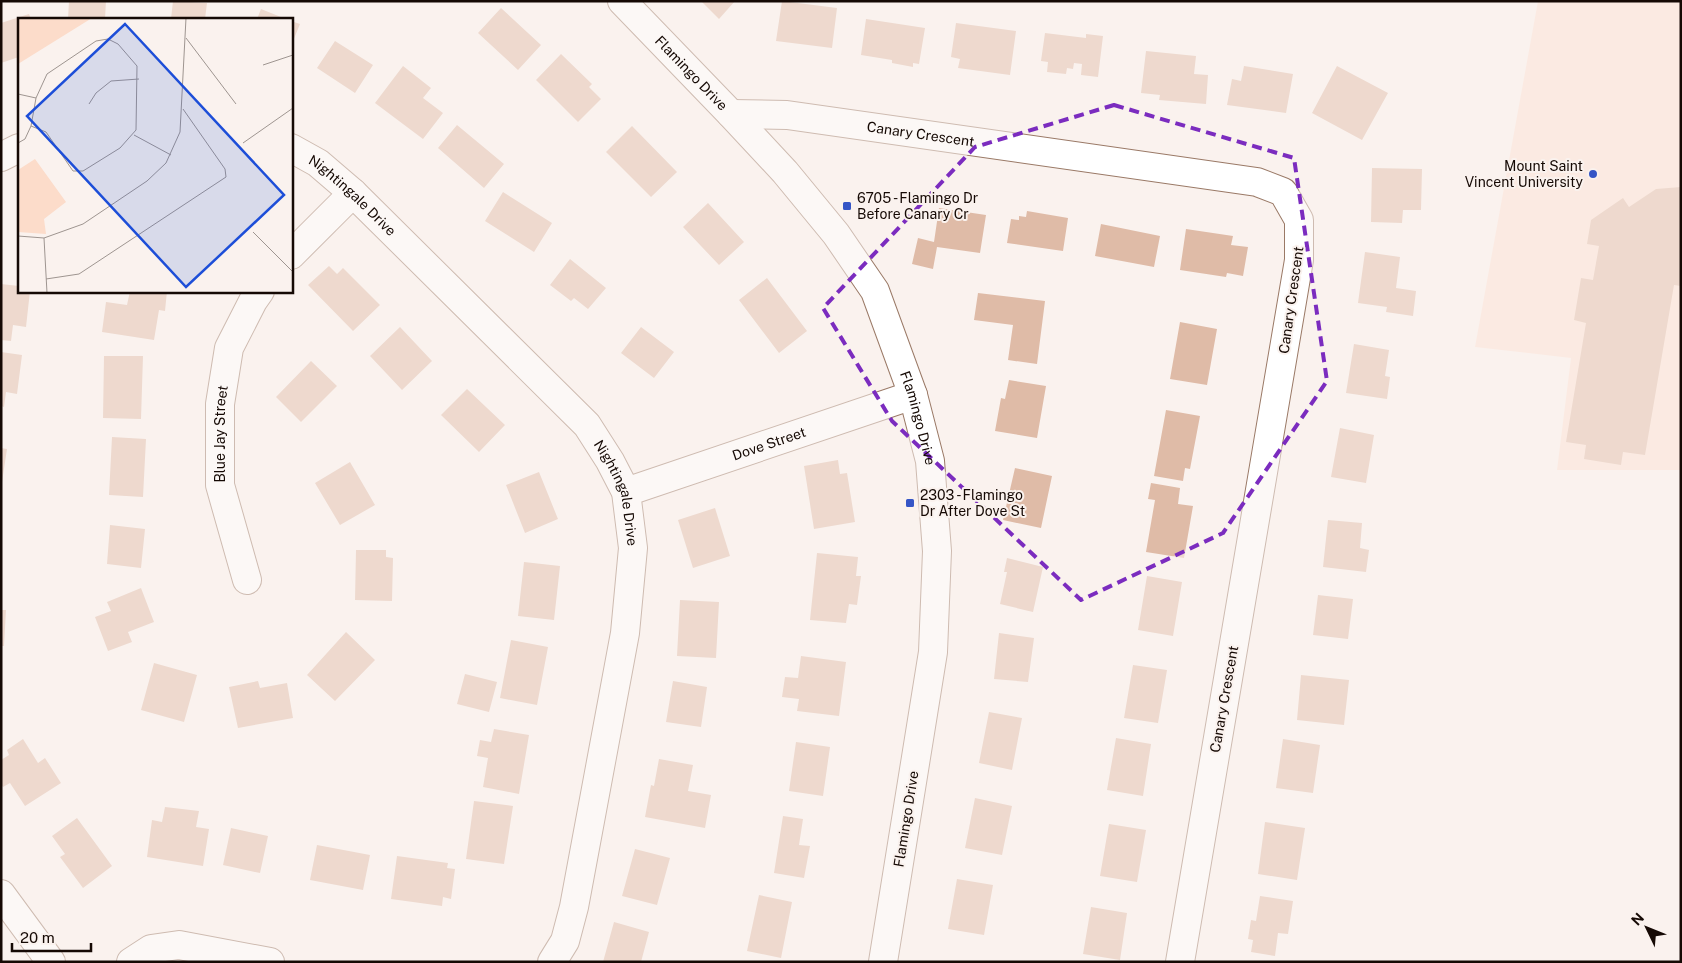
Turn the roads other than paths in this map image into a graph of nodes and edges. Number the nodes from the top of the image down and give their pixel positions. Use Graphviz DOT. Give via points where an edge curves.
graph roads {
  1 [pos="622,1"];
  2 [pos="732,114"];
  3 [pos="18,148"];
  4 [pos="292,149"];
  5 [pos="1,157"];
  6 [pos="353,193"];
  7 [pos="292,254"];
  8 [pos="259,292"];
  9 [pos="913,395"];
  10 [pos="626,492"];
  11 [pos="247,580"];
  12 [pos="1,894"];
  13 [pos="52,962"];
  14 [pos="131,962"];
  15 [pos="270,962"];
  16 [pos="552,962"];
  17 [pos="883,962"];
  18 [pos="1180,962"];
  1 -- 2 [label="street, Flamingo Drive"];
  2 -- 9 [label="street, Flamingo Drive" via="836,234 875,291"];
  2 -- 18 [label="street, Canary Crescent" via="787,115 1256,182 1283,192 1299,220 1299,260"];
  3 -- 5 [label="street"];
  4 -- 6 [label="street, Nightingale Drive" via="318,162"];
  6 -- 7 [label="street"];
  6 -- 10 [label="street, Nightingale Drive" via="587,425"];
  8 -- 11 [label="street, Blue Jay Street" via="230,348 220,404 220,486"];
  9 -- 10 [label="street, Dove Street"];
  9 -- 17 [label="street, Flamingo Drive" via="930,461 937,551 933,643"];
  10 -- 16 [label="street, Nightingale Drive" via="633,548 625,633 574,907 565,941"];
  12 -- 13 [label="street"];
  14 -- 15 [label="street" via="151,949 179,945"];
}
